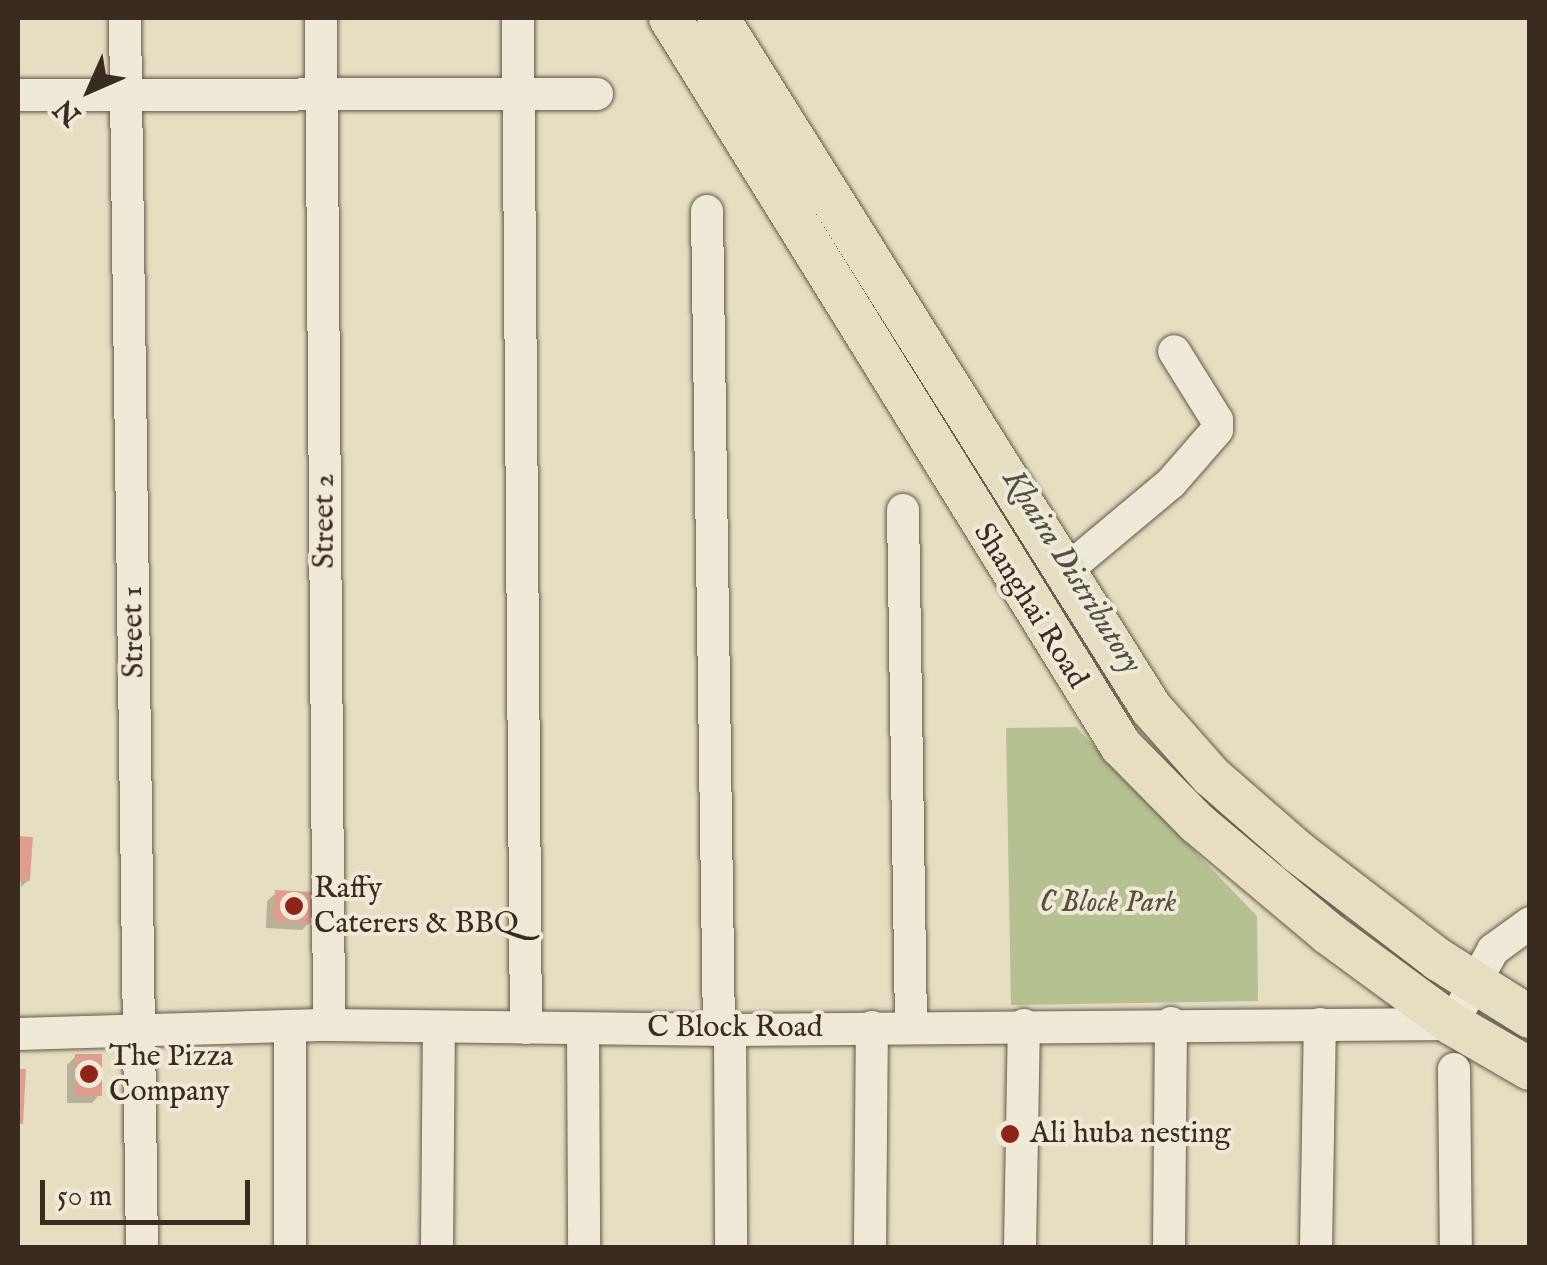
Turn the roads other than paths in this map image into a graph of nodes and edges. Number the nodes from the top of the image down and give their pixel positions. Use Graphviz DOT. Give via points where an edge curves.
graph roads {
  1 [pos="125,18"];
  2 [pos="321,18"];
  3 [pos="518,18"];
  4 [pos="670,18"];
  5 [pos="718,18"];
  6 [pos="127,94"];
  7 [pos="518,94"];
  8 [pos="597,94"];
  9 [pos="18,95"];
  10 [pos="322,96"];
  11 [pos="707,211"];
  12 [pos="1174,351"];
  13 [pos="903,510"];
  14 [pos="1062,574"];
  15 [pos="1530,923"];
  16 [pos="1465,1005"];
  17 [pos="1530,1017"];
  18 [pos="1171,1022"];
  19 [pos="1320,1024"];
  20 [pos="329,1025"];
  21 [pos="1024,1025"];
  22 [pos="290,1026"];
  23 [pos="872,1027"];
  24 [pos="911,1027"];
  25 [pos="526,1028"];
  26 [pos="439,1029"];
  27 [pos="583,1029"];
  28 [pos="725,1030"];
  29 [pos="138,1033"];
  30 [pos="18,1034"];
  31 [pos="1530,1069"];
  32 [pos="1454,1070"];
  33 [pos="142,1248"];
  34 [pos="290,1248"];
  35 [pos="437,1248"];
  36 [pos="584,1248"];
  37 [pos="731,1248"];
  38 [pos="870,1248"];
  39 [pos="1020,1248"];
  40 [pos="1169,1248"];
  41 [pos="1316,1248"];
  42 [pos="1456,1248"];
  1 -- 6 [label="street, Street 1"];
  2 -- 10 [label="street, Street 2"];
  3 -- 7 [label="street"];
  4 -- 16 [label="main road, Shanghai Road" via="1121,746 1260,878"];
  5 -- 14 [label="main road, Shanghai Road"];
  6 -- 9 [label="street"];
  6 -- 10 [label="street"];
  6 -- 29 [label="street, Street 1"];
  7 -- 8 [label="street"];
  7 -- 10 [label="street"];
  7 -- 25 [label="street"];
  10 -- 20 [label="street, Street 2"];
  11 -- 28 [label="street"];
  12 -- 14 [label="street" via="1218,420 1217,430 1172,483"];
  13 -- 24 [label="street"];
  14 -- 16 [label="main road, Shanghai Road" via="1152,708 1211,776"];
  15 -- 16 [label="street" via="1493,950"];
  16 -- 17 [label="main road, Shanghai Road"];
  16 -- 19 [label="street, C Block Road"];
  16 -- 31 [label="main road, Shanghai Road"];
  18 -- 19 [label="street, C Block Road"];
  18 -- 21 [label="street, C Block Road"];
  18 -- 40 [label="street"];
  19 -- 41 [label="street"];
  20 -- 22 [label="street, C Block Road"];
  20 -- 26 [label="street, C Block Road"];
  21 -- 24 [label="street, C Block Road"];
  21 -- 39 [label="street"];
  22 -- 29 [label="street, C Block Road"];
  22 -- 34 [label="street"];
  23 -- 24 [label="street, C Block Road"];
  23 -- 28 [label="street, C Block Road"];
  23 -- 38 [label="street"];
  25 -- 26 [label="street, C Block Road"];
  25 -- 27 [label="street, C Block Road"];
  26 -- 35 [label="street"];
  27 -- 28 [label="street, C Block Road"];
  27 -- 36 [label="street"];
  28 -- 37 [label="street"];
  29 -- 30 [label="street, C Block Road"];
  29 -- 33 [label="street, Street 1"];
  32 -- 42 [label="street"];
}
